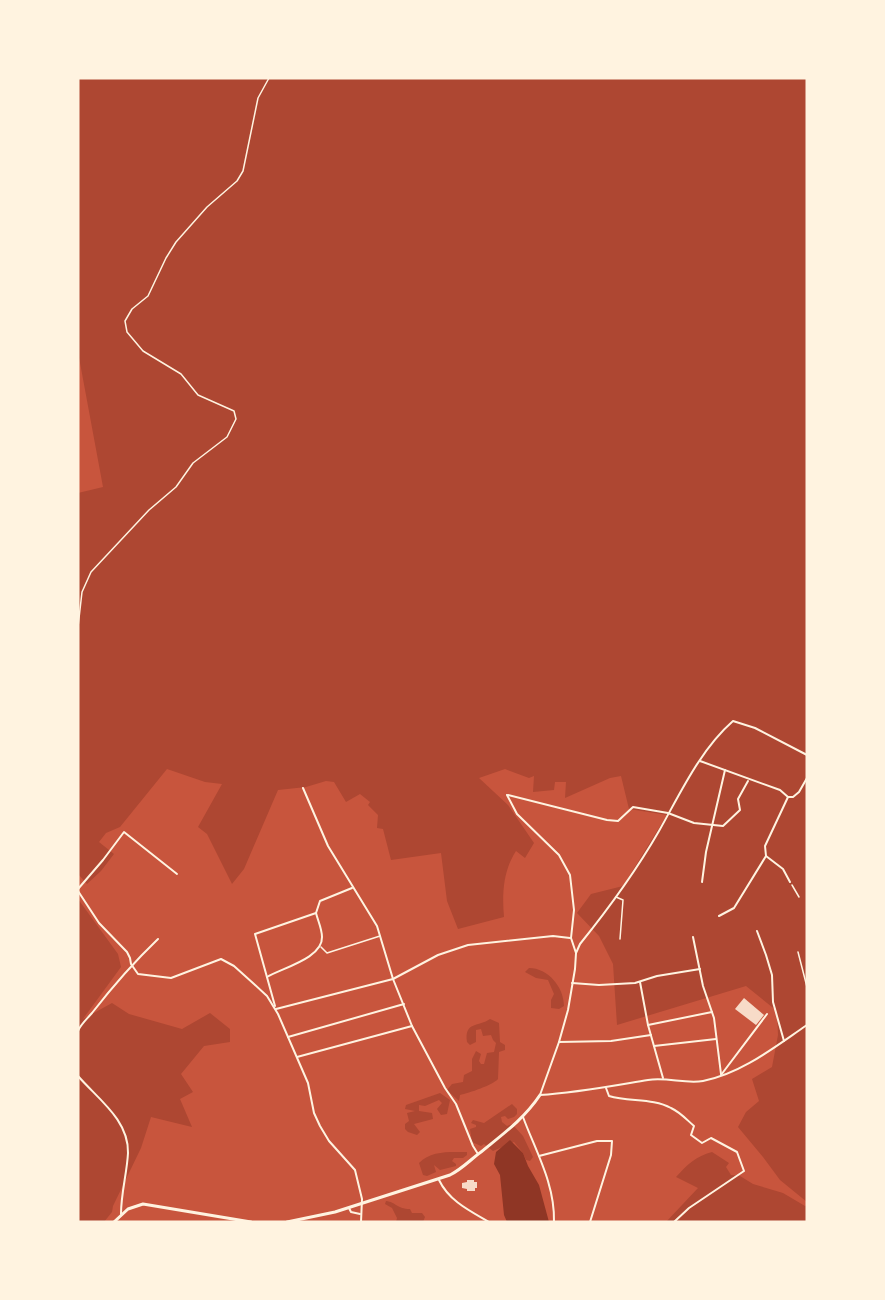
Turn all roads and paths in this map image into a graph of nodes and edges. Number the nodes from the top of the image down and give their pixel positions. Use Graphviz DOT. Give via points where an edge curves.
graph roads {
  1 [pos="269,78"];
  2 [pos="78,627"];
  3 [pos="807,755"];
  4 [pos="700,761"];
  5 [pos="725,770"];
  6 [pos="807,778"];
  7 [pos="748,781"];
  8 [pos="303,788"];
  9 [pos="788,796"];
  10 [pos="668,813"];
  11 [pos="712,825"];
  12 [pos="766,856"];
  13 [pos="177,874"];
  14 [pos="702,882"];
  15 [pos="790,882"];
  16 [pos="353,888"];
  17 [pos="78,890"];
  18 [pos="616,897"];
  19 [pos="799,897"];
  20 [pos="316,912"];
  21 [pos="718,916"];
  22 [pos="757,931"];
  23 [pos="380,936"];
  24 [pos="693,937"];
  25 [pos="571,938"];
  26 [pos="158,939"];
  27 [pos="620,939"];
  28 [pos="320,947"];
  29 [pos="798,952"];
  30 [pos="576,953"];
  31 [pos="131,964"];
  32 [pos="700,969"];
  33 [pos="267,977"];
  34 [pos="393,978"];
  35 [pos="640,981"];
  36 [pos="573,983"];
  37 [pos="807,987"];
  38 [pos="404,1004"];
  39 [pos="276,1009"];
  40 [pos="712,1012"];
  41 [pos="767,1014"];
  42 [pos="648,1025"];
  43 [pos="807,1025"];
  44 [pos="412,1026"];
  45 [pos="78,1031"];
  46 [pos="651,1035"];
  47 [pos="288,1037"];
  48 [pos="717,1038"];
  49 [pos="785,1040"];
  50 [pos="559,1042"];
  51 [pos="654,1046"];
  52 [pos="297,1057"];
  53 [pos="721,1075"];
  54 [pos="78,1076"];
  55 [pos="663,1078"];
  56 [pos="606,1088"];
  57 [pos="540,1095"];
  58 [pos="523,1117"];
  59 [pos="478,1154"];
  60 [pos="539,1156"];
  61 [pos="439,1180"];
  62 [pos="362,1203"];
  63 [pos="349,1208"];
  64 [pos="360,1214"];
  65 [pos="121,1215"];
  66 [pos="114,1222"];
  67 [pos="251,1222"];
  68 [pos="287,1222"];
  69 [pos="361,1222"];
  70 [pos="489,1222"];
  71 [pos="554,1222"];
  72 [pos="590,1222"];
  73 [pos="674,1222"];
  1 -- 2 [label="path" via="258,98 243,171 176,242 148,296 125,321 127,332 143,351 181,374 198,395 234,411 234,427 193,463 176,487 91,572 82,592"];
  3 -- 4 [label="street" via="733,721"];
  4 -- 5 [label="street"];
  4 -- 10 [label="street"];
  5 -- 7 [label="street"];
  5 -- 11 [label="street"];
  6 -- 9 [label="street" via="799,792"];
  7 -- 9 [label="street"];
  7 -- 11 [label="street" via="738,799 740,810 723,826"];
  8 -- 16 [label="street" via="328,846"];
  9 -- 12 [label="street" via="765,846"];
  10 -- 11 [label="street"];
  10 -- 18 [label="street"];
  10 -- 25 [label="street" via="633,807 618,821 607,820 507,795 517,814 565,863 574,910"];
  11 -- 14 [label="street"];
  12 -- 15 [label="street" via="783,869"];
  12 -- 21 [label="street" via="734,908"];
  13 -- 17 [label="street" via="124,832"];
  15 -- 19 [label="path"];
  16 -- 20 [label="street" via="320,902"];
  16 -- 23 [label="street"];
  17 -- 31 [label="street" via="104,928 127,952"];
  18 -- 27 [label="lane" via="623,900"];
  18 -- 30 [label="street"];
  20 -- 28 [label="street" via="322,937"];
  20 -- 33 [label="street" via="255,934"];
  22 -- 49 [label="street" via="772,975 773,1002"];
  23 -- 28 [label="lane" via="327,953"];
  23 -- 34 [label="street"];
  24 -- 32 [label="street"];
  25 -- 30 [label="street"];
  25 -- 34 [label="street" via="553,936 468,945"];
  26 -- 31 [label="street"];
  28 -- 33 [label="street" via="306,960"];
  29 -- 37 [label="lane"];
  30 -- 36 [label="street"];
  31 -- 39 [label="street" via="138,974 171,978 221,958 267,996"];
  31 -- 45 [label="street"];
  32 -- 35 [label="street"];
  32 -- 40 [label="street"];
  33 -- 39 [label="street"];
  34 -- 38 [label="street"];
  34 -- 39 [label="street"];
  35 -- 36 [label="street"];
  35 -- 42 [label="street"];
  36 -- 50 [label="street"];
  38 -- 44 [label="street"];
  38 -- 47 [label="street"];
  39 -- 47 [label="street"];
  40 -- 42 [label="street"];
  40 -- 48 [label="street"];
  41 -- 53 [label="street"];
  42 -- 46 [label="street"];
  43 -- 49 [label="street"];
  44 -- 52 [label="street"];
  44 -- 59 [label="street" via="456,1104"];
  46 -- 50 [label="street"];
  46 -- 51 [label="street"];
  47 -- 52 [label="street"];
  48 -- 51 [label="street"];
  48 -- 53 [label="street"];
  49 -- 53 [label="street"];
  50 -- 57 [label="street"];
  51 -- 55 [label="street"];
  52 -- 62 [label="street" via="314,1113 329,1141 355,1170"];
  53 -- 55 [label="street" via="692,1082"];
  54 -- 65 [label="street" via="120,1122 126,1135 128,1155"];
  55 -- 56 [label="street"];
  56 -- 57 [label="street"];
  56 -- 73 [label="street" via="609,1096 621,1100 671,1107 694,1126 692,1138 702,1143 711,1138 737,1152 744,1171"];
  57 -- 58 [label="street"];
  58 -- 59 [label="street"];
  58 -- 60 [label="street"];
  59 -- 61 [label="street" via="461,1169"];
  60 -- 71 [label="street" via="550,1185"];
  60 -- 72 [label="street" via="612,1141"];
  61 -- 62 [label="street"];
  61 -- 70 [label="street" via="454,1200"];
  62 -- 63 [label="street"];
  62 -- 64 [label="street"];
  63 -- 64 [label="street"];
  63 -- 68 [label="street"];
  64 -- 69 [label="street"];
  65 -- 66 [label="street"];
  65 -- 67 [label="street" via="143,1204"];
}
